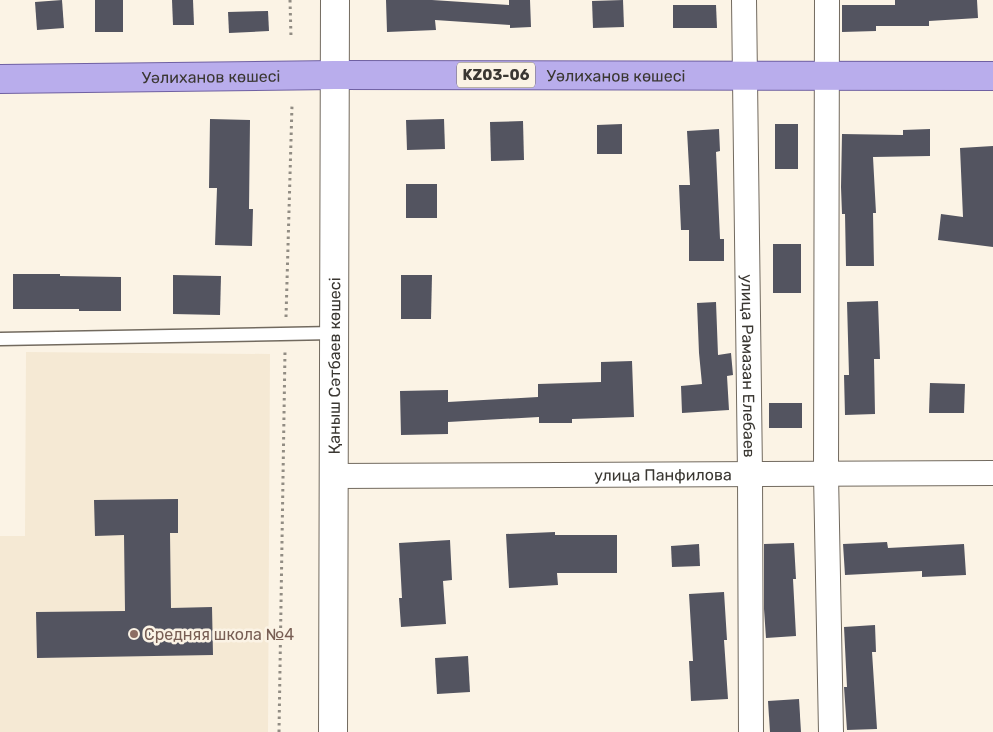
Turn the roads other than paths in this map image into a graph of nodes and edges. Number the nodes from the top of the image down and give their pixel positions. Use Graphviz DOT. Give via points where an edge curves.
graph roads {
  1 [pos="335,0"];
  2 [pos="744,0"];
  3 [pos="828,0"];
  4 [pos="335,75"];
  5 [pos="746,76"];
  6 [pos="828,76"];
  7 [pos="993,76"];
  8 [pos="0,79"];
  9 [pos="334,333"];
  10 [pos="0,339"];
  11 [pos="993,473"];
  12 [pos="750,474"];
  13 [pos="826,474"];
  14 [pos="334,476"];
  15 [pos="332,732"];
  16 [pos="751,732"];
  17 [pos="831,732"];
  1 -- 4 [label="street, Қаныш Сәтбаев көшесі"];
  2 -- 5 [label="street, улица Рамазан Елебаев"];
  3 -- 6 [label="street"];
  4 -- 5 [label="main road, Уәлиханов көшесі / KZ03-06"];
  4 -- 8 [label="main road, Уәлиханов көшесі / KZ03-06"];
  4 -- 9 [label="street, Қаныш Сәтбаев көшесі"];
  5 -- 6 [label="main road, Уәлиханов көшесі / KZ03-06"];
  5 -- 12 [label="street, улица Рамазан Елебаев"];
  6 -- 7 [label="main road, Уәлиханов көшесі / KZ03-06"];
  6 -- 13 [label="street"];
  9 -- 10 [label="lane"];
  9 -- 14 [label="street, Қаныш Сәтбаев көшесі"];
  11 -- 13 [label="street, улица Панфилова"];
  12 -- 13 [label="street, улица Панфилова"];
  12 -- 14 [label="street, улица Панфилова"];
  12 -- 16 [label="street, улица Рамазан Елебаев"];
  13 -- 17 [label="street"];
  14 -- 15 [label="street, Қаныш Сәтбаев көшесі"];
}
